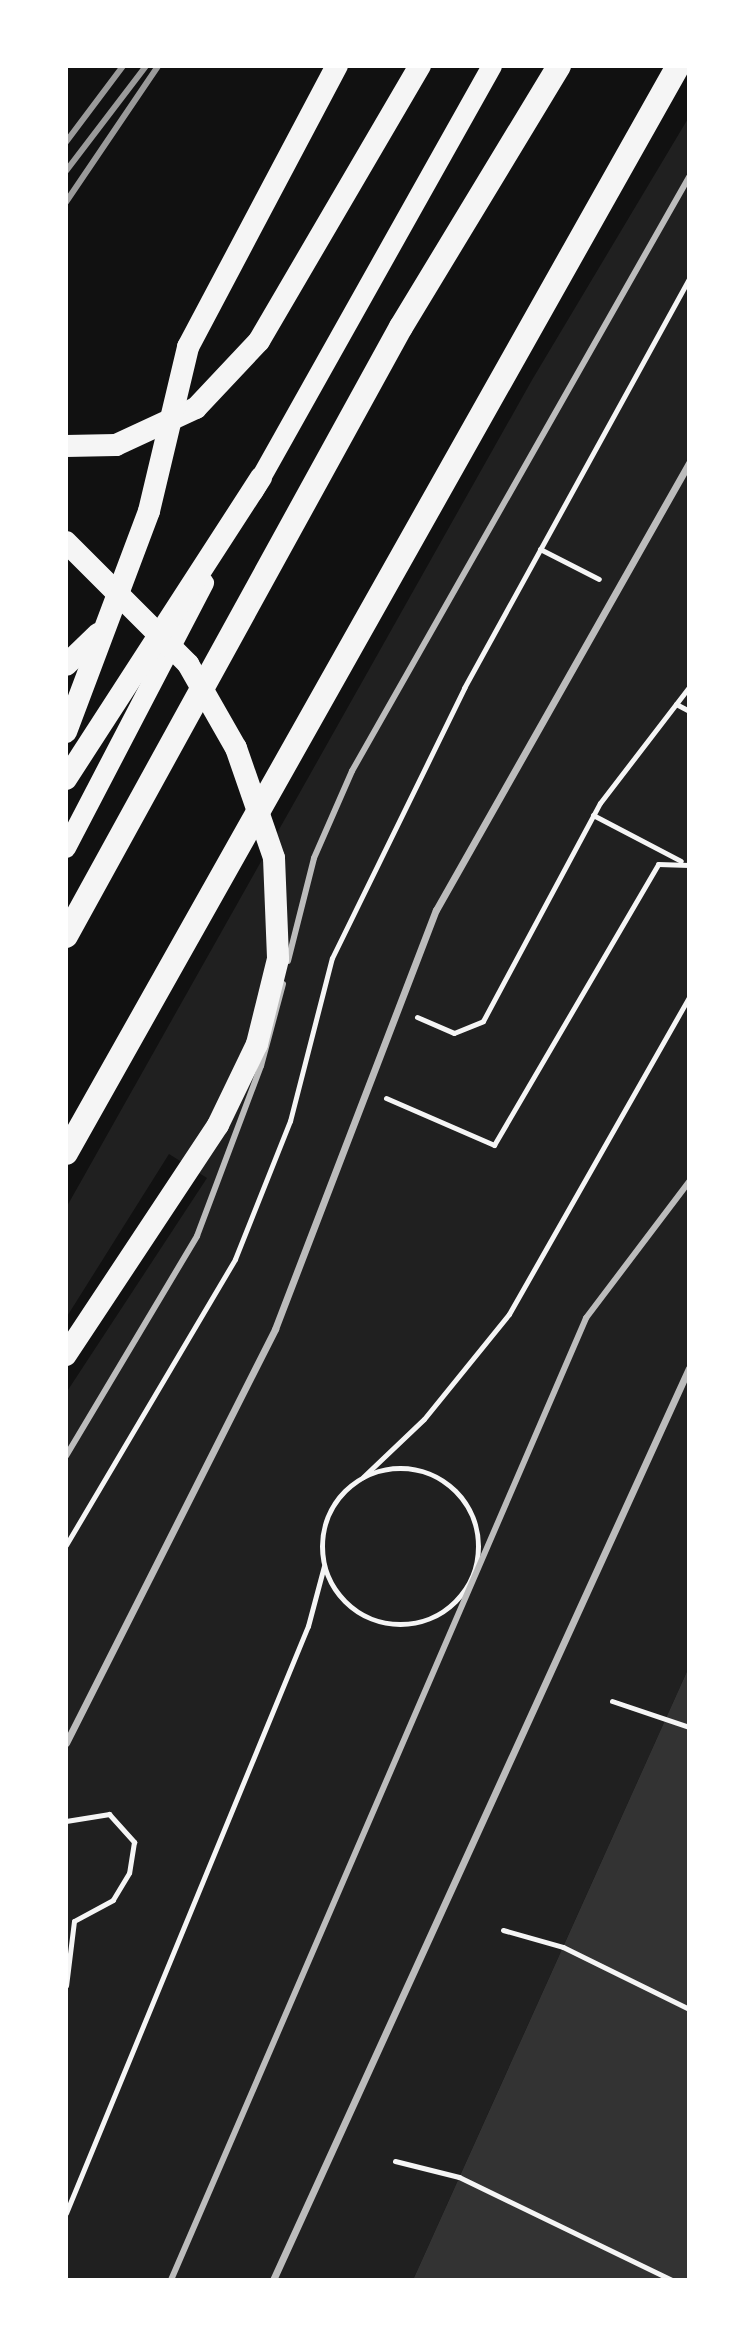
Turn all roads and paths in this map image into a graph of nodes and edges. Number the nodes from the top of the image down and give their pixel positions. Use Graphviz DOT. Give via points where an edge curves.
graph roads {
  1 [pos="337,66"];
  2 [pos="420,66"];
  3 [pos="492,66"];
  4 [pos="559,66"];
  5 [pos="678,66"];
  6 [pos="689,177"];
  7 [pos="689,279"];
  8 [pos="66,446"];
  9 [pos="689,463"];
  10 [pos="261,477"];
  11 [pos="66,542"];
  12 [pos="540,549"];
  13 [pos="614,587"];
  14 [pos="102,630"];
  15 [pos="66,665"];
  16 [pos="689,687"];
  17 [pos="676,704"];
  18 [pos="689,711"];
  19 [pos="66,732"];
  20 [pos="66,779"];
  21 [pos="593,815"];
  22 [pos="66,848"];
  23 [pos="682,861"];
  24 [pos="689,865"];
  25 [pos="66,936"];
  26 [pos="689,997"];
  27 [pos="398,1009"];
  28 [pos="367,1088"];
  29 [pos="66,1153"];
  30 [pos="689,1182"];
  31 [pos="66,1355"];
  32 [pos="689,1368"];
  33 [pos="66,1456"];
  34 [pos="363,1477"];
  35 [pos="66,1545"];
  36 [pos="324,1566"];
  37 [pos="471,1583"];
  38 [pos="612,1701"];
  39 [pos="689,1727"];
  40 [pos="66,1743"];
  41 [pos="66,1821"];
  42 [pos="503,1930"];
  43 [pos="66,1986"];
  44 [pos="689,2009"];
  45 [pos="395,2161"];
  46 [pos="66,2213"];
  47 [pos="171,2280"];
  48 [pos="273,2280"];
  49 [pos="672,2280"];
  1 -- 14 [label="highway" via="188,347 149,511"];
  2 -- 8 [label="highway" via="259,341 196,408 116,445"];
  3 -- 10 [label="main road"];
  4 -- 25 [label="highway" via="401,327"];
  5 -- 29 [label="highway"];
  6 -- 33 [label="lane" via="335,806 306,881 261,1066 206,1216 154,1318"];
  7 -- 12 [label="path"];
  9 -- 13 [label="street"];
  10 -- 20 [label="highway"];
  10 -- 22 [label="main road"];
  11 -- 31 [label="highway" via="188,664 236,748 274,858 278,959 257,1044 189,1166"];
  12 -- 13 [label="path"];
  12 -- 35 [label="path" via="332,958 290,1121 235,1259"];
  13 -- 27 [label="street" via="436,910"];
  14 -- 15 [label="highway"];
  14 -- 19 [label="highway"];
  16 -- 17 [label="path"];
  17 -- 18 [label="path"];
  17 -- 21 [label="path"];
  21 -- 23 [label="path"];
  21 -- 27 [label="path" via="483,1021 454,1033"];
  23 -- 24 [label="path"];
  23 -- 28 [label="path" via="658,864 494,1145"];
  26 -- 34 [label="path" via="509,1314 424,1419"];
  27 -- 28 [label="street"];
  28 -- 40 [label="street" via="275,1329"];
  30 -- 37 [label="lane" via="586,1318"];
  32 -- 48 [label="street"];
  34 -- 36 [label="path" via="329,1513"];
  34 -- 37 [label="path" via="413,1468 457,1492 478,1537"];
  36 -- 37 [label="path" via="354,1610 404,1625 431,1619"];
  36 -- 46 [label="path" via="308,1626"];
  37 -- 47 [label="lane"];
  38 -- 39 [label="path"];
  41 -- 43 [label="path" via="109,1814 134,1842 129,1873 113,1900 74,1921"];
  42 -- 44 [label="path" via="563,1947"];
  45 -- 49 [label="path" via="459,2177"];
}
